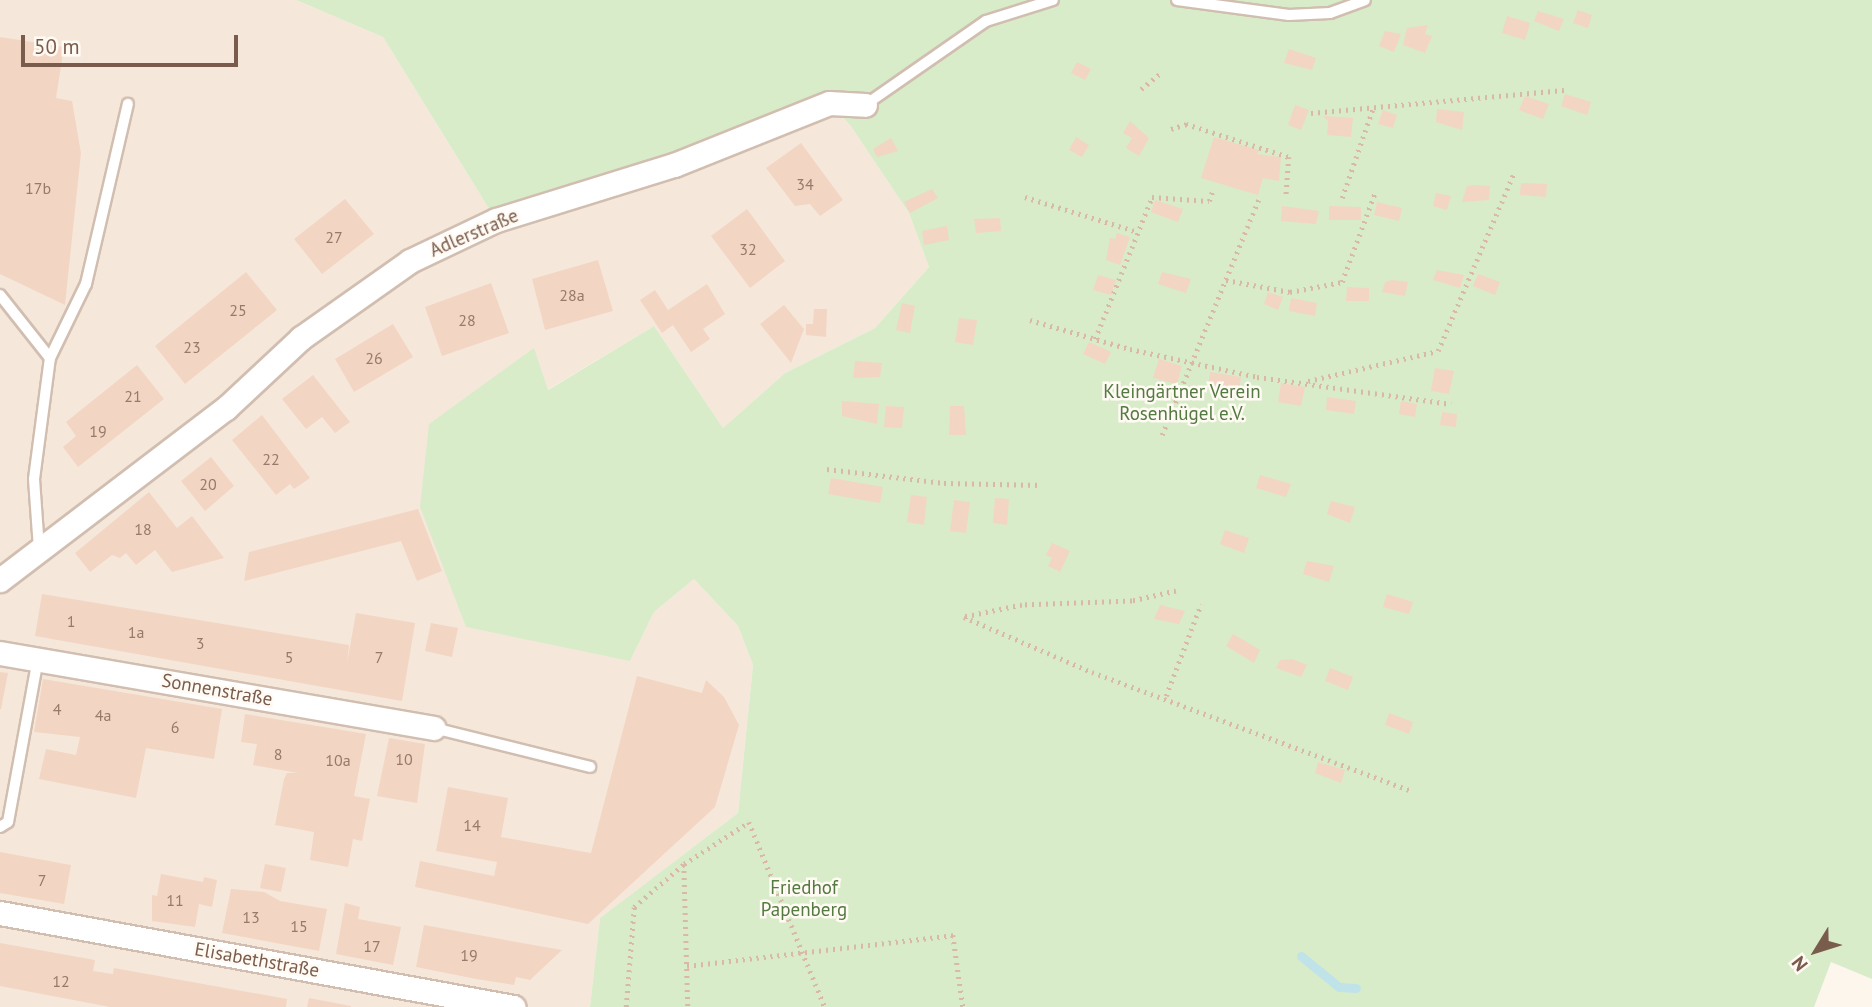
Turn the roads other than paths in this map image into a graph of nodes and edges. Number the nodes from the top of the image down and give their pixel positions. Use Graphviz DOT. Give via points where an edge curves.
graph roads {
  1 [pos="1053,0"];
  2 [pos="1177,0"];
  3 [pos="1365,0"];
  4 [pos="128,104"];
  5 [pos="865,105"];
  6 [pos="0,295"];
  7 [pos="50,358"];
  8 [pos="39,548"];
  9 [pos="0,580"];
  10 [pos="0,653"];
  11 [pos="38,659"];
  12 [pos="434,728"];
  13 [pos="590,767"];
  14 [pos="0,827"];
  15 [pos="0,913"];
  16 [pos="513,1007"];
  1 -- 5 [label="lane, Adlerstraße" via="986,21"];
  2 -- 3 [label="lane" via="1289,15 1330,13"];
  4 -- 7 [label="lane" via="86,284"];
  5 -- 8 [label="street, Adlerstraße" via="829,103 674,165 496,220 410,261 301,338 226,408"];
  6 -- 7 [label="lane"];
  7 -- 8 [label="lane" via="34,479"];
  8 -- 9 [label="street, Adlerstraße"];
  10 -- 11 [label="street, Sonnenstraße"];
  11 -- 12 [label="street, Sonnenstraße"];
  11 -- 14 [label="lane" via="8,822"];
  12 -- 13 [label="lane"];
  15 -- 16 [label="street, Elisabethstraße"];
}
